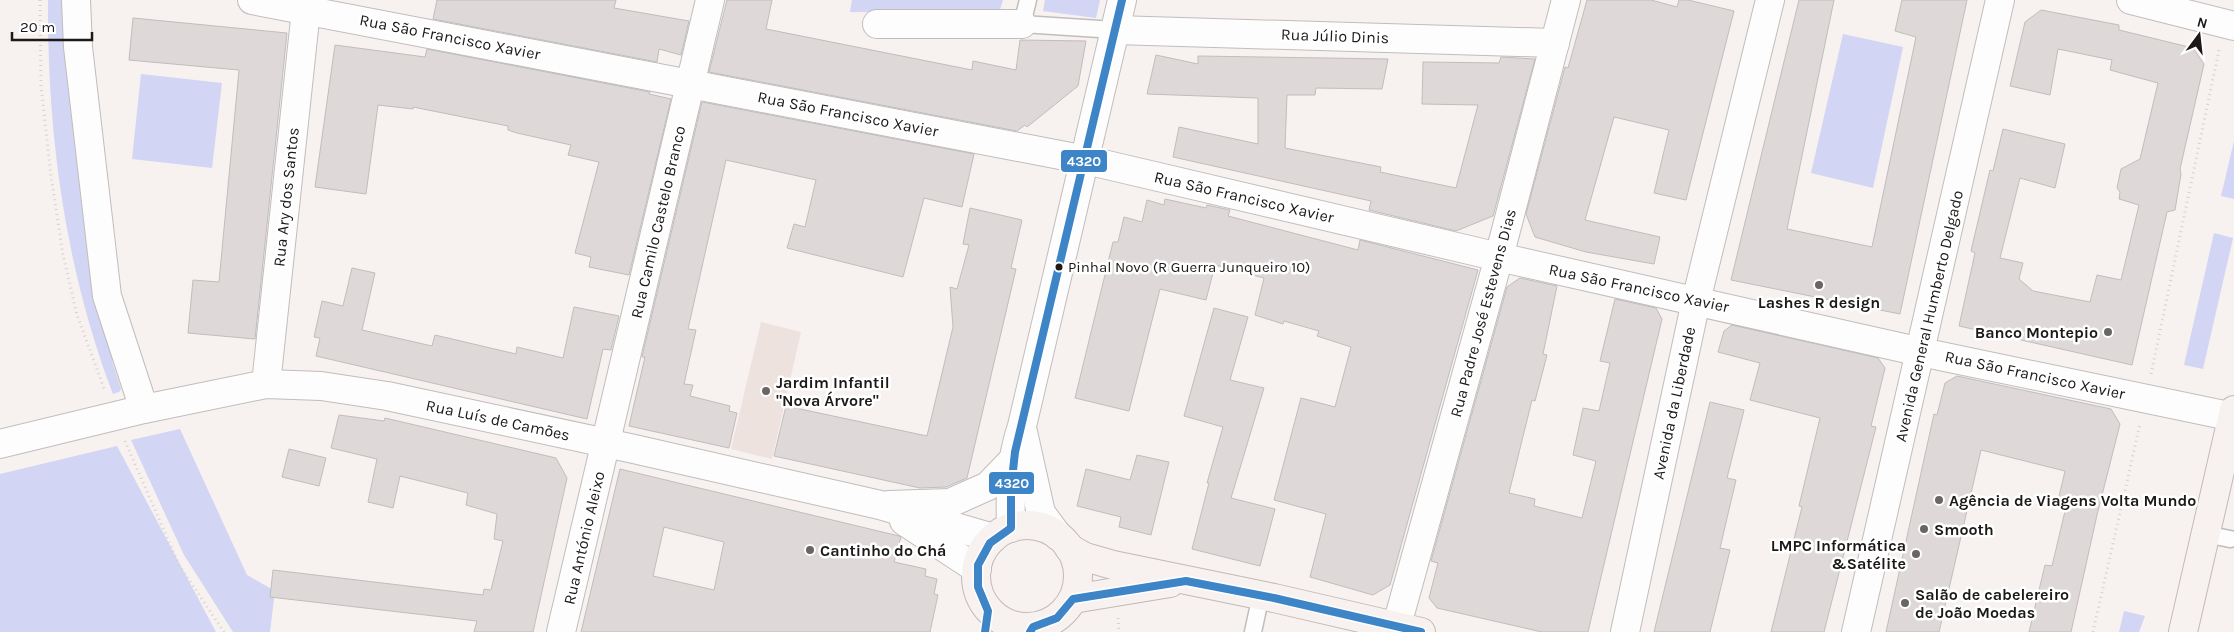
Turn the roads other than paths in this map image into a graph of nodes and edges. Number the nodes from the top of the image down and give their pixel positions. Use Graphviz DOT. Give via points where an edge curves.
graph roads {
  1 [pos="76,0"];
  2 [pos="252,0"];
  3 [pos="710,0"];
  4 [pos="1122,0"];
  5 [pos="1566,0"];
  6 [pos="1770,0"];
  7 [pos="2000,0"];
  8 [pos="2131,0"];
  9 [pos="306,10"];
  10 [pos="1025,12"];
  11 [pos="877,24"];
  12 [pos="2229,24"];
  13 [pos="1115,30"];
  14 [pos="1554,43"];
  15 [pos="691,84"];
  16 [pos="1086,160"];
  17 [pos="1498,257"];
  18 [pos="1696,301"];
  19 [pos="1921,352"];
  20 [pos="266,384"];
  21 [pos="144,409"];
  22 [pos="2234,414"];
  23 [pos="1022,426"];
  24 [pos="606,443"];
  25 [pos="0,444"];
  26 [pos="1013,460"];
  27 [pos="880,505"];
  28 [pos="1002,533"];
  29 [pos="1064,542"];
  30 [pos="977,568"];
  31 [pos="1186,581"];
  32 [pos="1261,595"];
  33 [pos="1073,599"];
  34 [pos="986,620"];
  35 [pos="1032,629"];
  36 [pos="1404,630"];
  37 [pos="561,632"];
  38 [pos="1253,632"];
  39 [pos="1625,632"];
  40 [pos="1856,632"];
  41 [pos="2182,632"];
  1 -- 21 [label="street" via="78,47 107,296"];
  2 -- 9 [label="street, Rua São Francisco Xavier"];
  3 -- 15 [label="street, Rua Camilo Castelo Branco"];
  4 -- 13 [label="street"];
  5 -- 14 [label="street, Rua Padre José Estevens Dias"];
  6 -- 18 [label="street, Avenida da Liberdade"];
  7 -- 19 [label="street, Avenida General Humberto Delgado"];
  8 -- 12 [label="street"];
  9 -- 15 [label="street, Rua São Francisco Xavier"];
  9 -- 20 [label="street, Rua Ary dos Santos"];
  10 -- 11 [label="street"];
  10 -- 13 [label="lane"];
  13 -- 14 [label="street, Rua Júlio Dinis"];
  13 -- 16 [label="street"];
  14 -- 17 [label="street, Rua Padre José Estevens Dias"];
  15 -- 16 [label="street, Rua São Francisco Xavier"];
  15 -- 24 [label="street, Rua Camilo Castelo Branco"];
  16 -- 17 [label="street, Rua São Francisco Xavier"];
  16 -- 23 [label="street"];
  17 -- 18 [label="street, Rua São Francisco Xavier"];
  17 -- 36 [label="street, Rua Padre José Estevens Dias"];
  18 -- 19 [label="street, Rua São Francisco Xavier"];
  18 -- 39 [label="street, Avenida da Liberdade"];
  19 -- 22 [label="street, Rua São Francisco Xavier"];
  19 -- 40 [label="street, Avenida General Humberto Delgado"];
  20 -- 21 [label="street, Rua Luís de Camões"];
  20 -- 24 [label="street, Rua Luís de Camões" via="321,386 387,396"];
  21 -- 25 [label="street, Rua Luís de Camões"];
  22 -- 41 [label="main road" via="2218,536"];
  23 -- 26 [label="street"];
  23 -- 29 [label="street" via="1041,513"];
  24 -- 27 [label="street, Rua Luís de Camões"];
  24 -- 37 [label="street, Rua António Aleixo"];
  26 -- 27 [label="street" via="988,486 950,503"];
  26 -- 28 [label="street"];
  27 -- 28 [label="street"];
  27 -- 30 [label="street"];
  28 -- 29 [label="main road" via="1028,525 1044,528"];
  28 -- 30 [label="main road" via="982,552"];
  29 -- 31 [label="main road" via="1085,557"];
  29 -- 33 [label="main road" via="1076,560 1078,573"];
  30 -- 34 [label="main road" via="978,589"];
  31 -- 32 [label="main road"];
  31 -- 33 [label="main road"];
  32 -- 36 [label="main road"];
  32 -- 38 [label="lane"];
  33 -- 35 [label="main road" via="1057,618"];
  34 -- 35 [label="main road" via="1000,619"];
}
